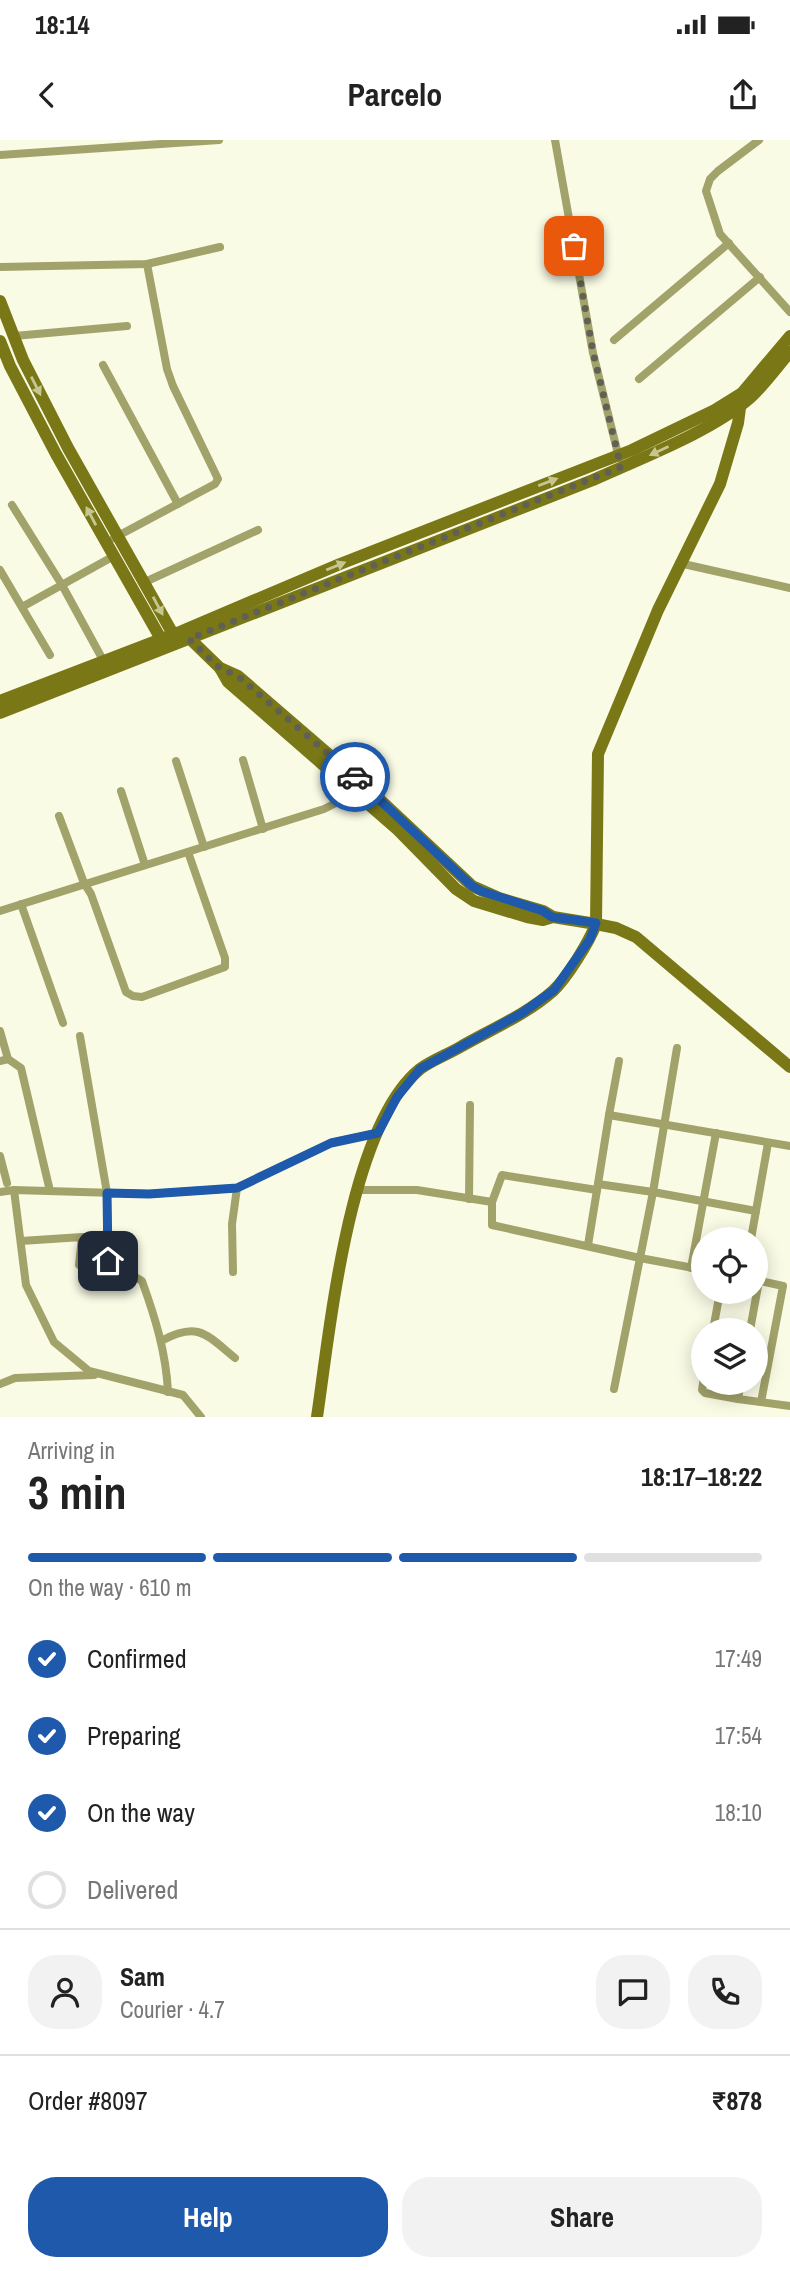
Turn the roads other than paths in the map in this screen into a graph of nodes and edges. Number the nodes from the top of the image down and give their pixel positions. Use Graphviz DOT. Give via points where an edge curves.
graph roads {
  1 [pos="219,140"];
  2 [pos="555,140"];
  3 [pos="759,140"];
  4 [pos="0,155"];
  5 [pos="729,243"];
  6 [pos="220,247"];
  7 [pos="147,264"];
  8 [pos="0,267"];
  9 [pos="760,277"];
  10 [pos="0,300"];
  11 [pos="790,312"];
  12 [pos="127,326"];
  13 [pos="14,336"];
  14 [pos="790,336"];
  15 [pos="614,340"];
  16 [pos="0,341"];
  17 [pos="20,351"];
  18 [pos="790,352"];
  19 [pos="6,356"];
  20 [pos="103,365"];
  21 [pos="639,379"];
  22 [pos="742,399"];
  23 [pos="620,462"];
  24 [pos="178,504"];
  25 [pos="12,505"];
  26 [pos="258,530"];
  27 [pos="117,536"];
  28 [pos="105,543"];
  29 [pos="114,556"];
  30 [pos="679,563"];
  31 [pos="0,569"];
  32 [pos="145,582"];
  33 [pos="62,585"];
  34 [pos="790,588"];
  35 [pos="22,607"];
  36 [pos="176,636"];
  37 [pos="50,655"];
  38 [pos="103,660"];
  39 [pos="0,701"];
  40 [pos="0,713"];
  41 [pos="243,760"];
  42 [pos="176,761"];
  43 [pos="357,786"];
  44 [pos="121,792"];
  45 [pos="59,816"];
  46 [pos="263,829"];
  47 [pos="204,847"];
  48 [pos="188,852"];
  49 [pos="145,865"];
  50 [pos="84,883"];
  51 [pos="21,904"];
  52 [pos="0,911"];
  53 [pos="596,923"];
  54 [pos="63,1023"];
  55 [pos="0,1031"];
  56 [pos="80,1036"];
  57 [pos="677,1048"];
  58 [pos="4,1060"];
  59 [pos="619,1061"];
  60 [pos="790,1067"];
  61 [pos="470,1105"];
  62 [pos="609,1115"];
  63 [pos="663,1124"];
  64 [pos="378,1133"];
  65 [pos="716,1133"];
  66 [pos="768,1143"];
  67 [pos="790,1146"];
  68 [pos="0,1156"];
  69 [pos="11,1187"];
  70 [pos="597,1187"];
  71 [pos="237,1188"];
  72 [pos="359,1190"];
  73 [pos="50,1191"];
  74 [pos="0,1192"];
  75 [pos="653,1192"];
  76 [pos="107,1193"];
  77 [pos="469,1199"];
  78 [pos="704,1201"];
  79 [pos="492,1202"];
  80 [pos="756,1211"];
  81 [pos="699,1227"];
  82 [pos="753,1227"];
  83 [pos="20,1241"];
  84 [pos="588,1245"];
  85 [pos="639,1258"];
  86 [pos="108,1261"];
  87 [pos="691,1268"];
  88 [pos="233,1272"];
  89 [pos="768,1283"];
  90 [pos="161,1341"];
  91 [pos="235,1358"];
  92 [pos="101,1374"];
  93 [pos="0,1384"];
  94 [pos="614,1389"];
  95 [pos="168,1392"];
  96 [pos="719,1395"];
  97 [pos="739,1395"];
  98 [pos="738,1399"];
  99 [pos="761,1402"];
  100 [pos="790,1406"];
  101 [pos="201,1417"];
  102 [pos="317,1417"];
  1 -- 4 [label="street"];
  2 -- 23 [label="street" via="593,352"];
  3 -- 5 [label="street" via="718,171 706,191 720,234"];
  5 -- 9 [label="street"];
  5 -- 15 [label="street"];
  6 -- 7 [label="street"];
  7 -- 8 [label="street"];
  7 -- 24 [label="street" via="167,369 218,479"];
  9 -- 11 [label="street"];
  9 -- 21 [label="street"];
  10 -- 13 [label="street"];
  12 -- 13 [label="street"];
  13 -- 17 [label="street"];
  14 -- 22 [label="street"];
  16 -- 19 [label="street"];
  17 -- 19 [label="street"];
  17 -- 27 [label="street, one-way"];
  18 -- 22 [label="street" via="751,397"];
  28 -- 19 [label="street, one-way"];
  20 -- 24 [label="street"];
  22 -- 23 [label="street"];
  22 -- 30 [label="street" via="720,484"];
  23 -- 36 [label="street" via="341,564"];
  24 -- 27 [label="street"];
  25 -- 33 [label="street"];
  26 -- 32 [label="street"];
  27 -- 28 [label="street"];
  27 -- 32 [label="street"];
  28 -- 29 [label="street"];
  29 -- 33 [label="street"];
  29 -- 36 [label="street"];
  30 -- 34 [label="street"];
  30 -- 53 [label="street" via="598,754"];
  31 -- 35 [label="street"];
  32 -- 36 [label="street, one-way"];
  33 -- 35 [label="street"];
  33 -- 38 [label="street"];
  35 -- 37 [label="street"];
  36 -- 38 [label="street"];
  36 -- 40 [label="street"];
  36 -- 43 [label="street" via="238,676"];
  38 -- 39 [label="street"];
  41 -- 46 [label="street"];
  42 -- 47 [label="street"];
  43 -- 46 [label="street" via="324,809"];
  43 -- 53 [label="street" via="472,886 552,917"];
  44 -- 49 [label="street"];
  45 -- 50 [label="street"];
  46 -- 47 [label="street"];
  47 -- 48 [label="street"];
  48 -- 49 [label="street"];
  48 -- 50 [label="street" via="225,967 142,997 126,992"];
  49 -- 50 [label="street"];
  50 -- 51 [label="street"];
  51 -- 52 [label="street"];
  51 -- 54 [label="street"];
  53 -- 60 [label="street" via="636,937"];
  53 -- 64 [label="street" via="554,990 522,1013 420,1069 397,1097"];
  55 -- 58 [label="street"];
  56 -- 76 [label="street"];
  57 -- 63 [label="street"];
  58 -- 73 [label="street" via="21,1068"];
  59 -- 62 [label="street"];
  61 -- 77 [label="street"];
  62 -- 63 [label="street"];
  62 -- 70 [label="street"];
  63 -- 65 [label="street"];
  63 -- 75 [label="street"];
  64 -- 71 [label="street" via="331,1143"];
  64 -- 72 [label="street"];
  65 -- 66 [label="street"];
  65 -- 78 [label="street"];
  66 -- 67 [label="street"];
  66 -- 80 [label="street"];
  68 -- 69 [label="street"];
  69 -- 73 [label="street"];
  69 -- 74 [label="street"];
  69 -- 83 [label="street"];
  70 -- 75 [label="street"];
  70 -- 79 [label="street" via="502,1175"];
  70 -- 84 [label="street"];
  71 -- 76 [label="street"];
  71 -- 88 [label="street"];
  72 -- 77 [label="street" via="417,1189"];
  72 -- 102 [label="street" via="341,1252"];
  73 -- 76 [label="street"];
  75 -- 78 [label="street"];
  75 -- 85 [label="street"];
  76 -- 86 [label="street"];
  77 -- 79 [label="street"];
  78 -- 80 [label="street"];
  78 -- 81 [label="street"];
  79 -- 84 [label="street" via="492,1225"];
  80 -- 82 [label="street"];
  83 -- 86 [label="street" via="82,1237 79,1265 97,1274"];
  83 -- 92 [label="street" via="26,1285 54,1342 89,1371"];
  84 -- 85 [label="street"];
  85 -- 87 [label="street"];
  85 -- 94 [label="street"];
  86 -- 90 [label="street" via="142,1280"];
  89 -- 99 [label="street" via="783,1286"];
  90 -- 91 [label="street" via="174,1334 203,1331"];
  90 -- 95 [label="street"];
  92 -- 93 [label="street" via="15,1378"];
  92 -- 95 [label="street"];
  95 -- 101 [label="street" via="183,1395"];
  96 -- 98 [label="street"];
  97 -- 98 [label="street"];
  98 -- 99 [label="street"];
  99 -- 100 [label="street"];
}
